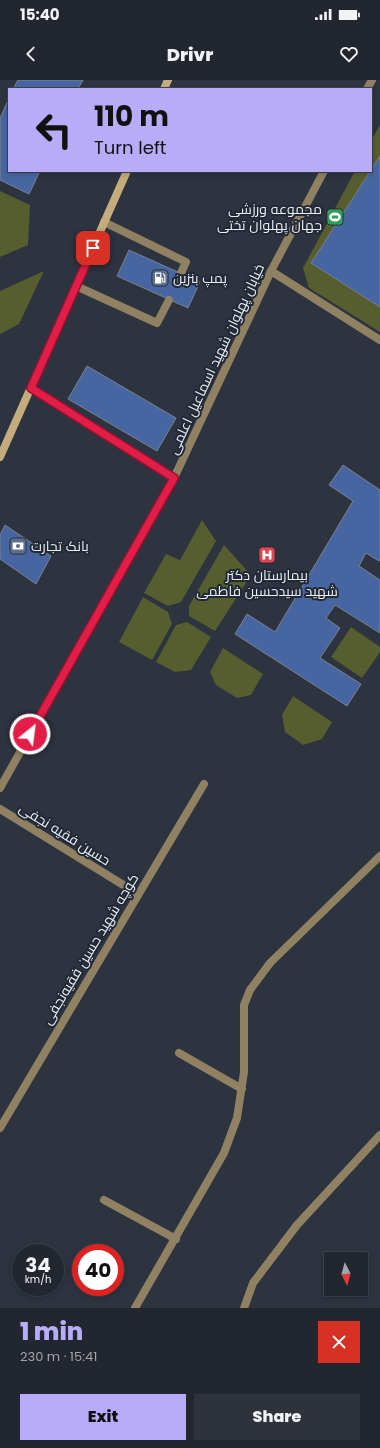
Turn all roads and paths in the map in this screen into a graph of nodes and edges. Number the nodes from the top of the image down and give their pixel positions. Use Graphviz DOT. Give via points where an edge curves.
graph roads {
  1 [pos="127,172"];
  2 [pos="323,172"];
  3 [pos="104,222"];
  4 [pos="272,271"];
  5 [pos="181,274"];
  6 [pos="76,286"];
  7 [pos="169,300"];
  8 [pos="380,340"];
  9 [pos="31,388"];
  10 [pos="0,456"];
  11 [pos="174,478"];
  12 [pos="204,784"];
  13 [pos="0,788"];
  14 [pos="0,809"];
  15 [pos="380,856"];
  16 [pos="138,894"];
  17 [pos="179,1053"];
  18 [pos="242,1089"];
  19 [pos="0,1128"];
  20 [pos="380,1135"];
  21 [pos="104,1200"];
  22 [pos="176,1239"];
  23 [pos="136,1308"];
  24 [pos="244,1308"];
  1 -- 3 [label="main road"];
  2 -- 4 [label="street, خیابان پهلوان شهید اسماعیل اعلمی"];
  3 -- 5 [label="street" via="186,262"];
  3 -- 6 [label="main road"];
  4 -- 8 [label="street"];
  4 -- 11 [label="street, خیابان پهلوان شهید اسماعیل اعلمی"];
  6 -- 7 [label="street" via="157,323"];
  6 -- 9 [label="main road"];
  9 -- 10 [label="main road"];
  9 -- 11 [label="street"];
  11 -- 13 [label="street, خیابان پهلوان شهید اسماعیل اعلمی"];
  12 -- 16 [label="street, کوچه شهید حسین فقیه‌نجفی"];
  14 -- 16 [label="street, حسین فقیه نجفی"];
  15 -- 18 [label="street" via="270,963 250,990 244,1005"];
  16 -- 19 [label="street, کوچه شهید حسین فقیه‌نجفی"];
  17 -- 18 [label="street"];
  18 -- 22 [label="street" via="237,1118 224,1154"];
  20 -- 24 [label="street" via="297,1225 253,1283"];
  21 -- 22 [label="street"];
  22 -- 23 [label="street"];
}
